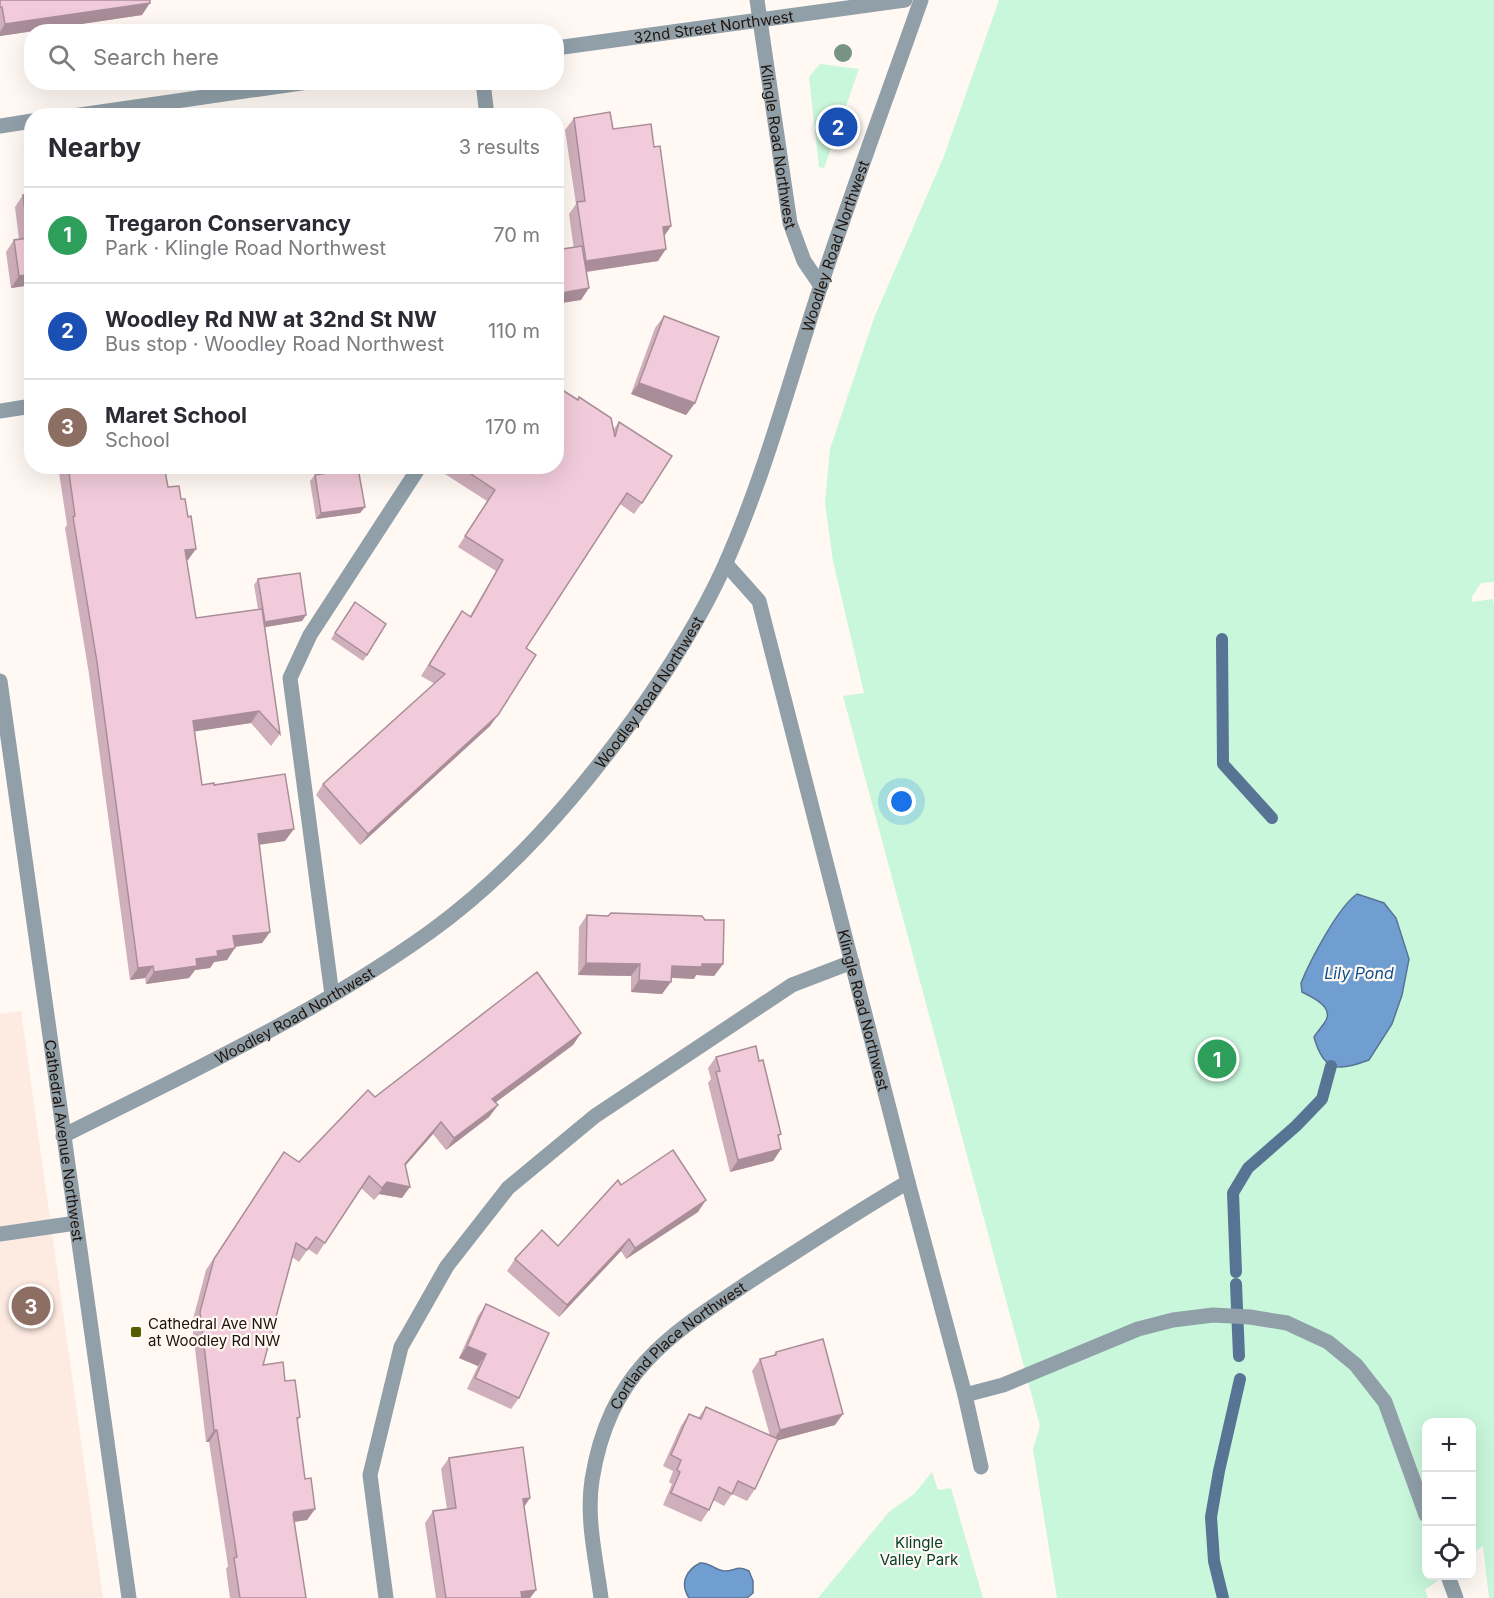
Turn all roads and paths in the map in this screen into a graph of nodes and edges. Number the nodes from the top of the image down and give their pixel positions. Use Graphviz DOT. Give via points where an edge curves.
graph roads {
  1 [pos="757,0"];
  2 [pos="905,0"];
  3 [pos="921,0"];
  4 [pos="760,19"];
  5 [pos="564,47"];
  6 [pos="253,90"];
  7 [pos="484,90"];
  8 [pos="128,108"];
  9 [pos="486,108"];
  10 [pos="24,122"];
  11 [pos="0,126"];
  12 [pos="821,286"];
  13 [pos="24,407"];
  14 [pos="0,411"];
  15 [pos="415,474"];
  16 [pos="726,564"];
  17 [pos="0,681"];
  18 [pos="852,962"];
  19 [pos="332,995"];
  20 [pos="63,1136"];
  21 [pos="908,1182"];
  22 [pos="75,1223"];
  23 [pos="0,1234"];
  24 [pos="965,1395"];
  25 [pos="981,1467"];
  26 [pos="1422,1504"];
  27 [pos="1451,1580"];
  28 [pos="129,1598"];
  29 [pos="386,1598"];
  30 [pos="601,1598"];
  31 [pos="1456,1598"];
  1 -- 4 [label="street, Klingle Road Northwest"];
  2 -- 4 [label="street, 32nd Street Northwest"];
  3 -- 12 [label="street, Woodley Road Northwest"];
  4 -- 5 [label="street, 32nd Street Northwest"];
  4 -- 12 [label="street, Klingle Road Northwest" via="790,223 804,261"];
  6 -- 8 [label="street"];
  7 -- 9 [label="street"];
  10 -- 11 [label="street"];
  12 -- 16 [label="street, Woodley Road Northwest" via="753,497"];
  13 -- 14 [label="street"];
  15 -- 19 [label="street" via="310,635 290,678"];
  16 -- 18 [label="street, Klingle Road Northwest" via="759,601"];
  16 -- 19 [label="street, Woodley Road Northwest" via="669,668 567,804 513,862 454,913"];
  17 -- 20 [label="street, Cathedral Avenue Northwest"];
  18 -- 21 [label="street, Klingle Road Northwest"];
  18 -- 29 [label="street" via="792,986 595,1116 508,1188 447,1266 401,1347 370,1475"];
  19 -- 20 [label="street, Woodley Road Northwest" via="253,1040"];
  20 -- 22 [label="street, Cathedral Avenue Northwest"];
  21 -- 24 [label="street, Klingle Road Northwest"];
  21 -- 30 [label="street, Cortland Place Northwest" via="689,1322 638,1370 603,1433 592,1483 590,1521"];
  22 -- 23 [label="street"];
  22 -- 28 [label="street, Cathedral Avenue Northwest"];
  24 -- 25 [label="street, Klingle Road Northwest"];
  24 -- 26 [label="street" via="1003,1385 1138,1329 1173,1320 1213,1315 1287,1323 1328,1342 1356,1365 1385,1402"];
  27 -- 31 [label="street"];
}
